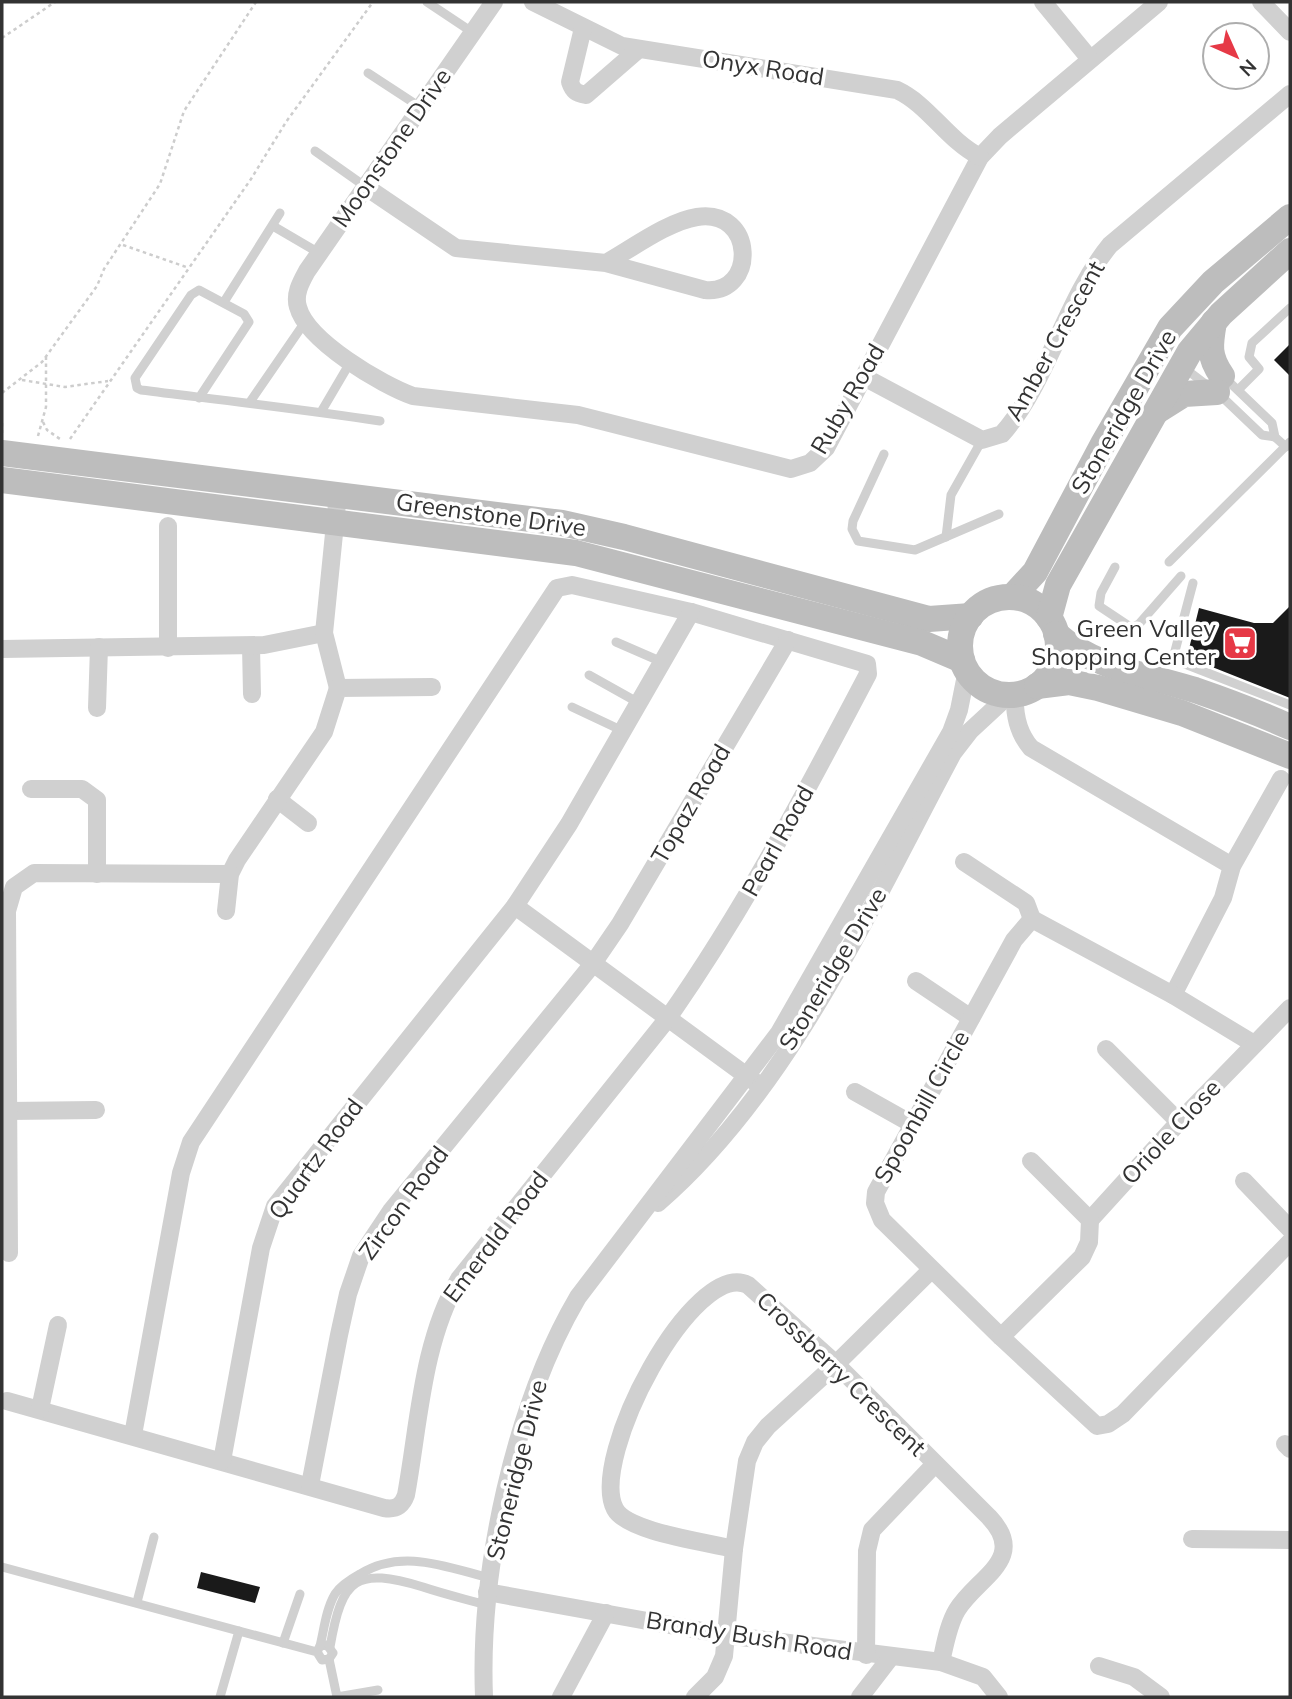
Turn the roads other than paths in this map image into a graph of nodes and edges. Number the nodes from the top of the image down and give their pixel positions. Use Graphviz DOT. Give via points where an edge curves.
graph roads {
  1 [pos="427,2"];
  2 [pos="494,2"];
  3 [pos="533,2"];
  4 [pos="1042,2"];
  5 [pos="1159,2"];
  6 [pos="1261,2"];
  7 [pos="583,28"];
  8 [pos="472,32"];
  9 [pos="1290,32"];
  10 [pos="639,49"];
  11 [pos="1090,59"];
  12 [pos="368,73"];
  13 [pos="1290,94"];
  14 [pos="421,107"];
  15 [pos="315,151"];
  16 [pos="980,157"];
  17 [pos="366,187"];
  18 [pos="280,213"];
  19 [pos="1290,217"];
  20 [pos="273,226"];
  21 [pos="1290,251"];
  22 [pos="319,253"];
  23 [pos="606,263"];
  24 [pos="224,302"];
  25 [pos="1290,308"];
  26 [pos="305,322"];
  27 [pos="1214,322"];
  28 [pos="351,361"];
  29 [pos="1207,370"];
  30 [pos="864,377"];
  31 [pos="199,398"];
  32 [pos="250,402"];
  33 [pos="321,412"];
  34 [pos="1154,413"];
  35 [pos="380,421"];
  36 [pos="1275,437"];
  37 [pos="982,440"];
  38 [pos="1103,444"];
  39 [pos="1288,444"];
  40 [pos="2,453"];
  41 [pos="884,454"];
  42 [pos="2,480"];
  43 [pos="338,495"];
  44 [pos="999,514"];
  45 [pos="334,522"];
  46 [pos="168,526"];
  47 [pos="946,537"];
  48 [pos="1169,562"];
  49 [pos="1115,567"];
  50 [pos="1181,576"];
  51 [pos="1193,583"];
  52 [pos="1012,597"];
  53 [pos="691,612"];
  54 [pos="971,616"];
  55 [pos="1053,626"];
  56 [pos="324,633"];
  57 [pos="788,640"];
  58 [pos="616,642"];
  59 [pos="251,646"];
  60 [pos="99,647"];
  61 [pos="168,648"];
  62 [pos="2,649"];
  63 [pos="662,662"];
  64 [pos="964,665"];
  65 [pos="589,675"];
  66 [pos="432,687"];
  67 [pos="338,688"];
  68 [pos="1020,691"];
  69 [pos="252,694"];
  70 [pos="639,703"];
  71 [pos="1290,705"];
  72 [pos="572,707"];
  73 [pos="97,708"];
  74 [pos="1290,727"];
  75 [pos="622,731"];
  76 [pos="1285,768"];
  77 [pos="31,789"];
  78 [pos="277,799"];
  79 [pos="308,823"];
  80 [pos="964,862"];
  81 [pos="1232,866"];
  82 [pos="97,874"];
  83 [pos="230,874"];
  84 [pos="515,906"];
  85 [pos="226,911"];
  86 [pos="1032,919"];
  87 [pos="592,965"];
  88 [pos="916,981"];
  89 [pos="1173,995"];
  90 [pos="1290,1008"];
  91 [pos="668,1018"];
  92 [pos="971,1018"];
  93 [pos="1254,1044"];
  94 [pos="1107,1049"];
  95 [pos="754,1082"];
  96 [pos="855,1092"];
  97 [pos="96,1110"];
  98 [pos="8,1111"];
  99 [pos="1179,1122"];
  100 [pos="912,1124"];
  101 [pos="1031,1161"];
  102 [pos="5,1181"];
  103 [pos="1244,1181"];
  104 [pos="1090,1220"];
  105 [pos="1290,1229"];
  106 [pos="1290,1242"];
  107 [pos="9,1253"];
  108 [pos="931,1270"];
  109 [pos="58,1325"];
  110 [pos="1001,1337"];
  111 [pos="836,1364"];
  112 [pos="7,1401"];
  113 [pos="40,1409"];
  114 [pos="133,1435"];
  115 [pos="222,1461"];
  116 [pos="934,1464"];
  117 [pos="310,1485"];
  118 [pos="154,1537"];
  119 [pos="1192,1539"];
  120 [pos="1290,1540"];
  121 [pos="734,1549"];
  122 [pos="2,1567"];
  123 [pos="488,1591"];
  124 [pos="300,1594"];
  125 [pos="137,1602"];
  126 [pos="587,1610"];
  127 [pos="606,1613"];
  128 [pos="239,1631"];
  129 [pos="591,1635"];
  130 [pos="725,1635"];
  131 [pos="283,1643"];
  132 [pos="323,1648"];
  133 [pos="866,1654"];
  134 [pos="890,1658"];
  135 [pos="329,1659"];
  136 [pos="941,1662"];
  137 [pos="1099,1666"];
  138 [pos="379,1690"];
  139 [pos="220,1697"];
  140 [pos="484,1697"];
  141 [pos="561,1697"];
  142 [pos="695,1697"];
  143 [pos="860,1697"];
  144 [pos="999,1697"];
  145 [pos="1161,1697"];
  1 -- 8 [label="lane"];
  2 -- 8 [label="street, Moonstone Drive"];
  3 -- 7 [label="street, Onyx Road"];
  4 -- 11 [label="street"];
  5 -- 11 [label="street, Ruby Road"];
  6 -- 9 [label="street"];
  7 -- 10 [label="street, Onyx Road" via="612,43"];
  7 -- 10 [label="street" via="570,82 579,94 586,95"];
  8 -- 14 [label="street, Moonstone Drive"];
  10 -- 16 [label="street, Onyx Road" via="885,86 913,99 953,141"];
  11 -- 16 [label="street, Ruby Road"];
  12 -- 14 [label="lane"];
  13 -- 37 [label="street, Amber Crescent" via="1110,245 1011,424 1002,434"];
  14 -- 17 [label="street, Moonstone Drive"];
  15 -- 17 [label="lane"];
  16 -- 30 [label="street, Ruby Road"];
  17 -- 22 [label="street, Moonstone Drive"];
  17 -- 23 [label="street" via="456,248"];
  18 -- 20 [label="lane"];
  19 -- 38 [label="main road, Stoneridge Drive" via="1186,309 1158,346"];
  20 -- 22 [label="lane"];
  20 -- 24 [label="lane"];
  21 -- 27 [label="main road, Stoneridge Drive"];
  22 -- 26 [label="street, Moonstone Drive" via="297,298"];
  23 -- 23 [label="street" via="698,216 732,225 743,246 739,272 716,291"];
  24 -- 31 [label="lane" via="246,316 248,325"];
  24 -- 31 [label="lane" via="195,291 135,377 141,390"];
  25 -- 29 [label="lane" via="1252,343 1250,356 1259,369"];
  26 -- 28 [label="street, Ruby Road"];
  26 -- 32 [label="lane"];
  27 -- 29 [label="main road, Stoneridge Drive"];
  27 -- 29 [label="main road"];
  28 -- 30 [label="street, Ruby Road" via="388,387 413,396 578,415 791,469 818,457"];
  28 -- 33 [label="lane"];
  29 -- 34 [label="main road, Stoneridge Drive"];
  29 -- 34 [label="main road" via="1184,394"];
  29 -- 36 [label="lane" via="1272,423"];
  29 -- 36 [label="lane" via="1262,435"];
  29 -- 38 [label="main road" via="1184,347 1173,352 1128,422"];
  30 -- 37 [label="street, Amber Crescent"];
  31 -- 32 [label="lane"];
  32 -- 33 [label="lane"];
  33 -- 35 [label="lane"];
  34 -- 55 [label="main road, Stoneridge Drive" via="1058,585"];
  36 -- 39 [label="lane"];
  37 -- 47 [label="lane" via="951,495"];
  38 -- 52 [label="main road, Stoneridge Drive" via="1035,572"];
  39 -- 48 [label="lane"];
  40 -- 43 [label="main road, Greenstone Drive"];
  41 -- 47 [label="lane" via="853,521 858,541 906,551"];
  42 -- 45 [label="main road, Greenstone Drive"];
  43 -- 45 [label="street"];
  43 -- 54 [label="main road, Greenstone Drive" via="562,523 929,619"];
  44 -- 47 [label="lane"];
  45 -- 56 [label="street"];
  45 -- 64 [label="main road, Greenstone Drive" via="586,555 922,643"];
  46 -- 61 [label="street"];
  49 -- 50 [label="lane" via="1099,606 1132,628"];
  51 -- 71 [label="lane" via="1175,651 1177,661"];
  52 -- 54 [label="main road" via="989,601"];
  52 -- 55 [label="main road" via="1031,602"];
  53 -- 57 [label="street"];
  53 -- 63 [label="street"];
  53 -- 114 [label="street" via="564,585 546,603 191,1142 181,1173"];
  54 -- 64 [label="main road" via="961,639"];
  55 -- 68 [label="main road" via="1055,660 1048,675"];
  55 -- 74 [label="main road" via="1071,647 1094,659"];
  56 -- 59 [label="street"];
  56 -- 67 [label="street"];
  57 -- 87 [label="street, Topaz Road"];
  57 -- 91 [label="street, Pearl Road" via="860,660 867,664 868,674 775,850"];
  58 -- 63 [label="lane"];
  59 -- 61 [label="street"];
  59 -- 69 [label="street"];
  60 -- 61 [label="street"];
  60 -- 62 [label="street"];
  60 -- 73 [label="street"];
  63 -- 70 [label="street"];
  64 -- 68 [label="main road" via="987,689"];
  64 -- 95 [label="street, Stoneridge Drive" via="959,710 951,732"];
  65 -- 70 [label="lane"];
  66 -- 67 [label="street"];
  67 -- 78 [label="street" via="324,732"];
  68 -- 76 [label="main road" via="1069,682 1098,688 1182,713"];
  68 -- 81 [label="street" via="1014,712 1031,748"];
  68 -- 95 [label="street, Stoneridge Drive" via="970,732 953,753 843,959"];
  70 -- 75 [label="street"];
  72 -- 75 [label="lane"];
  75 -- 84 [label="street"];
  76 -- 81 [label="street"];
  77 -- 82 [label="street" via="82,789 97,800"];
  78 -- 79 [label="street"];
  78 -- 83 [label="street"];
  80 -- 86 [label="street" via="1026,902"];
  81 -- 89 [label="street" via="1223,898"];
  82 -- 83 [label="street"];
  82 -- 98 [label="street" via="34,873 22,878 8,899"];
  83 -- 85 [label="street"];
  84 -- 87 [label="street"];
  84 -- 115 [label="street, Quartz Road" via="275,1206 261,1248"];
  86 -- 89 [label="street"];
  86 -- 92 [label="street, Spoonbill Circle" via="1021,928"];
  87 -- 91 [label="street"];
  87 -- 117 [label="street, Zircon Road" via="391,1211 361,1256 343,1314"];
  88 -- 92 [label="street"];
  89 -- 93 [label="street"];
  90 -- 93 [label="street"];
  91 -- 95 [label="street"];
  91 -- 117 [label="street, Emerald Road" via="448,1298 434,1338 401,1505 391,1509"];
  92 -- 100 [label="street, Spoonbill Circle"];
  93 -- 99 [label="street, Oriole Close"];
  94 -- 99 [label="street"];
  95 -- 123 [label="street, Stoneridge Drive" via="743,1112 694,1168 631,1226 578,1297 543,1366 520,1440"];
  96 -- 100 [label="street"];
  97 -- 98 [label="street"];
  98 -- 102 [label="street"];
  99 -- 104 [label="street, Oriole Close"];
  100 -- 108 [label="street, Spoonbill Circle" via="876,1192 875,1203 882,1220"];
  101 -- 104 [label="street"];
  102 -- 107 [label="street"];
  103 -- 105 [label="street"];
  104 -- 110 [label="street" via="1089,1242 1082,1257"];
  106 -- 110 [label="street, Spoonbill Circle" via="1123,1415 1108,1424 1097,1426 1086,1419"];
  108 -- 110 [label="street, Spoonbill Circle"];
  108 -- 111 [label="street"];
  109 -- 113 [label="street"];
  111 -- 116 [label="street, Crossberry Crescent"];
  111 -- 121 [label="street" via="755,1442 747,1461"];
  111 -- 121 [label="street, Crossberry Crescent" via="748,1285 731,1282 705,1295 638,1388 610,1477 616,1511 640,1527"];
  112 -- 113 [label="street"];
  113 -- 114 [label="street"];
  114 -- 115 [label="street"];
  115 -- 117 [label="street"];
  116 -- 133 [label="street" via="872,1530 867,1551"];
  116 -- 136 [label="street, Crossberry Crescent" via="997,1525 1004,1545 999,1564 953,1617"];
  118 -- 125 [label="lane"];
  119 -- 120 [label="street"];
  121 -- 130 [label="street"];
  122 -- 125 [label="lane"];
  123 -- 126 [label="street, Brandy Bush Road"];
  123 -- 132 [label="lane" via="392,1577 367,1578 348,1589"];
  123 -- 132 [label="lane" via="413,1560 377,1564 348,1581 334,1597"];
  123 -- 140 [label="street, Stoneridge Drive"];
  124 -- 131 [label="lane"];
  125 -- 128 [label="lane"];
  126 -- 127 [label="street, Brandy Bush Road"];
  126 -- 129 [label="street"];
  127 -- 129 [label="street"];
  127 -- 130 [label="street, Brandy Bush Road"];
  128 -- 131 [label="lane"];
  128 -- 139 [label="lane"];
  129 -- 141 [label="street"];
  130 -- 133 [label="street, Brandy Bush Road"];
  130 -- 142 [label="street" via="719,1671"];
  131 -- 132 [label="lane"];
  132 -- 135 [label="lane" via="333,1653"];
  132 -- 135 [label="lane" via="319,1658"];
  133 -- 134 [label="street, Brandy Bush Road"];
  134 -- 136 [label="street, Brandy Bush Road"];
  134 -- 143 [label="street"];
  135 -- 138 [label="lane" via="337,1697"];
  136 -- 144 [label="street, Brandy Bush Road" via="984,1677"];
  137 -- 145 [label="street" via="1134,1677"];
}
